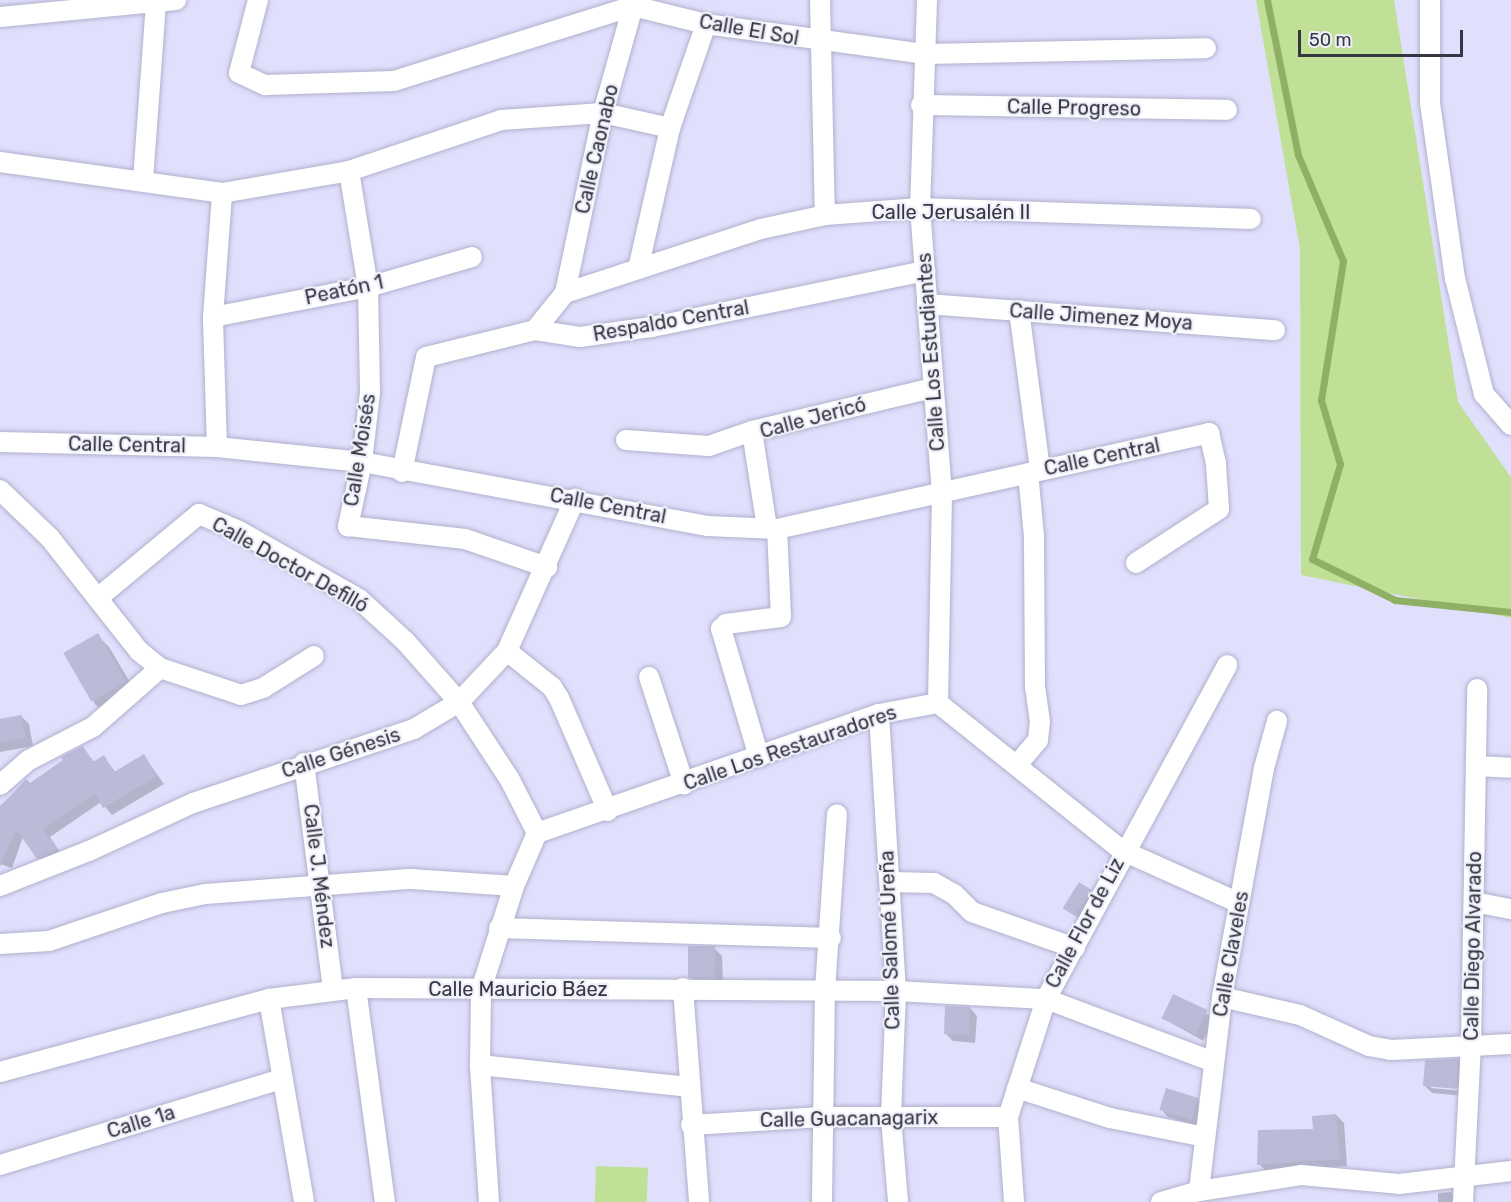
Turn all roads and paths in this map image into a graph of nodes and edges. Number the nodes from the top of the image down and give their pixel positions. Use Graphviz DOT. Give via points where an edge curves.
graph roads {
  1 [pos="176,0"];
  2 [pos="258,0"];
  3 [pos="820,0"];
  4 [pos="927,0"];
  5 [pos="1430,0"];
  6 [pos="156,5"];
  7 [pos="633,6"];
  8 [pos="0,17"];
  9 [pos="706,24"];
  10 [pos="819,42"];
  11 [pos="1206,48"];
  12 [pos="924,54"];
  13 [pos="921,105"];
  14 [pos="1227,110"];
  15 [pos="603,112"];
  16 [pos="670,128"];
  17 [pos="0,162"];
  18 [pos="349,171"];
  19 [pos="143,180"];
  20 [pos="222,193"];
  21 [pos="920,208"];
  22 [pos="825,215"];
  23 [pos="1251,219"];
  24 [pos="472,257"];
  25 [pos="638,268"];
  26 [pos="925,271"];
  27 [pos="368,287"];
  28 [pos="565,293"];
  29 [pos="927,304"];
  30 [pos="1019,310"];
  31 [pos="213,317"];
  32 [pos="535,330"];
  33 [pos="1275,330"];
  34 [pos="932,388"];
  35 [pos="1511,425"];
  36 [pos="752,431"];
  37 [pos="626,440"];
  38 [pos="0,442"];
  39 [pos="217,447"];
  40 [pos="362,462"];
  41 [pos="402,472"];
  42 [pos="1034,472"];
  43 [pos="0,490"];
  44 [pos="942,495"];
  45 [pos="575,499"];
  46 [pos="772,529"];
  47 [pos="1136,563"];
  48 [pos="548,567"];
  49 [pos="99,597"];
  50 [pos="507,651"];
  51 [pos="314,656"];
  52 [pos="1227,665"];
  53 [pos="160,668"];
  54 [pos="649,677"];
  55 [pos="1477,689"];
  56 [pos="459,702"];
  57 [pos="938,703"];
  58 [pos="879,714"];
  59 [pos="1277,721"];
  60 [pos="759,757"];
  61 [pos="304,763"];
  62 [pos="1017,765"];
  63 [pos="1476,766"];
  64 [pos="1511,768"];
  65 [pos="684,784"];
  66 [pos="0,785"];
  67 [pos="608,811"];
  68 [pos="837,814"];
  69 [pos="537,833"];
  70 [pos="1123,851"];
  71 [pos="890,882"];
  72 [pos="320,885"];
  73 [pos="0,886"];
  74 [pos="514,886"];
  75 [pos="1474,902"];
  76 [pos="1239,903"];
  77 [pos="1511,909"];
  78 [pos="500,928"];
  79 [pos="831,939"];
  80 [pos="0,944"];
  81 [pos="1075,948"];
  82 [pos="356,988"];
  83 [pos="683,988"];
  84 [pos="333,989"];
  85 [pos="481,990"];
  86 [pos="825,990"];
  87 [pos="896,991"];
  88 [pos="1222,997"];
  89 [pos="269,999"];
  90 [pos="1046,999"];
  91 [pos="1511,1044"];
  92 [pos="1471,1045"];
  93 [pos="1215,1062"];
  94 [pos="480,1065"];
  95 [pos="0,1072"];
  96 [pos="282,1079"];
  97 [pos="688,1087"];
  98 [pos="1017,1088"];
  99 [pos="822,1117"];
  100 [pos="1008,1117"];
  101 [pos="891,1118"];
  102 [pos="691,1125"];
  103 [pos="1205,1137"];
  104 [pos="0,1165"];
  105 [pos="1511,1171"];
  106 [pos="1466,1174"];
  107 [pos="1199,1191"];
  108 [pos="304,1202"];
  109 [pos="385,1202"];
  110 [pos="489,1202"];
  111 [pos="699,1202"];
  112 [pos="822,1202"];
  113 [pos="898,1202"];
  114 [pos="1014,1202"];
  115 [pos="1161,1202"];
  116 [pos="1463,1202"];
  1 -- 6 [label="street"];
  2 -- 7 [label="street" via="239,74 265,85 394,81"];
  3 -- 10 [label="street"];
  4 -- 12 [label="street, Calle Los Estudiantes"];
  5 -- 35 [label="street" via="1430,103 1455,278 1484,394"];
  6 -- 8 [label="street"];
  6 -- 19 [label="street"];
  7 -- 9 [label="street, Calle El Sol"];
  7 -- 15 [label="street, Calle Caonabo"];
  9 -- 10 [label="street, Calle El Sol"];
  9 -- 16 [label="street"];
  10 -- 12 [label="street, Calle El Sol"];
  10 -- 22 [label="street"];
  11 -- 12 [label="street, Calle El Sol"];
  12 -- 13 [label="street, Calle Los Estudiantes"];
  13 -- 14 [label="street, Calle Progreso"];
  13 -- 21 [label="street, Calle Los Estudiantes"];
  15 -- 16 [label="street"];
  15 -- 18 [label="street" via="501,120"];
  15 -- 28 [label="street, Calle Caonabo"];
  16 -- 25 [label="street"];
  17 -- 19 [label="street"];
  18 -- 20 [label="street"];
  18 -- 27 [label="street, Calle Moisés"];
  19 -- 20 [label="street"];
  20 -- 31 [label="street"];
  21 -- 22 [label="street, Calle Jerusalén II"];
  21 -- 23 [label="street, Calle Jerusalén II"];
  21 -- 26 [label="street, Calle Los Estudiantes"];
  22 -- 25 [label="street, Calle Jerusalén II" via="761,229"];
  24 -- 27 [label="street, Peatón 1"];
  25 -- 28 [label="street, Calle Jerusalén II"];
  26 -- 29 [label="street, Calle Los Estudiantes"];
  26 -- 32 [label="street, Respaldo Central" via="652,327 580,336"];
  27 -- 31 [label="street, Peatón 1"];
  27 -- 40 [label="street, Calle Moisés" via="370,392"];
  28 -- 32 [label="street"];
  29 -- 30 [label="street, Calle Jimenez Moya"];
  29 -- 34 [label="street, Calle Los Estudiantes"];
  30 -- 33 [label="street, Calle Jimenez Moya"];
  30 -- 42 [label="street"];
  31 -- 39 [label="street"];
  32 -- 41 [label="street, Respaldo Central" via="426,357"];
  34 -- 36 [label="street, Calle Jericó"];
  34 -- 44 [label="street, Calle Los Estudiantes"];
  36 -- 37 [label="street" via="709,446"];
  36 -- 46 [label="street, Calle Jericó"];
  38 -- 39 [label="street, Calle Central"];
  39 -- 40 [label="street, Calle Central"];
  40 -- 41 [label="street, Calle Central"];
  40 -- 48 [label="street, Calle Moisés" via="348,526 465,539"];
  41 -- 45 [label="street, Calle Central"];
  42 -- 44 [label="street, Calle Central"];
  42 -- 47 [label="street, Calle Central" via="1209,433 1220,509"];
  42 -- 62 [label="street" via="1035,687 1040,722 1038,740"];
  43 -- 49 [label="street" via="50,538"];
  44 -- 46 [label="street, Calle Central"];
  44 -- 57 [label="street, Calle Los Estudiantes"];
  45 -- 46 [label="street, Calle Central" via="708,526"];
  45 -- 48 [label="street, Calle Génesis"];
  46 -- 60 [label="street, Calle Jericó" via="781,617 726,624 721,629"];
  48 -- 50 [label="street, Calle Génesis"];
  49 -- 53 [label="street" via="139,651"];
  49 -- 56 [label="street, Calle Doctor Defilló" via="199,514 239,531 359,599 405,641"];
  50 -- 56 [label="street, Calle Génesis"];
  50 -- 67 [label="street" via="552,687 559,698"];
  51 -- 53 [label="street" via="263,688 241,695"];
  52 -- 70 [label="street, Calle Flor de Liz"];
  53 -- 66 [label="street" via="93,727 29,760"];
  54 -- 65 [label="street"];
  55 -- 63 [label="street, Calle Diego Alvarado"];
  56 -- 61 [label="street, Calle Génesis" via="414,729"];
  56 -- 69 [label="street, Calle Doctor Defilló" via="510,780"];
  57 -- 58 [label="street, Calle Los Restauradores"];
  57 -- 62 [label="street"];
  58 -- 60 [label="street, Calle Los Restauradores"];
  58 -- 71 [label="street, Calle Salomé Ureña"];
  59 -- 76 [label="street, Calle Claveles" via="1264,768"];
  60 -- 65 [label="street, Calle Los Restauradores"];
  61 -- 72 [label="street, Calle J. Méndez"];
  61 -- 73 [label="street, Calle Génesis" via="193,803 89,851"];
  62 -- 70 [label="street"];
  63 -- 64 [label="street"];
  63 -- 75 [label="street, Calle Diego Alvarado"];
  65 -- 67 [label="street, Calle Los Restauradores"];
  67 -- 69 [label="street, Calle Los Restauradores"];
  68 -- 79 [label="street"];
  69 -- 74 [label="street"];
  70 -- 76 [label="street"];
  70 -- 81 [label="street, Calle Flor de Liz"];
  71 -- 81 [label="street" via="934,883 954,894 972,912"];
  71 -- 87 [label="street, Calle Salomé Ureña"];
  72 -- 74 [label="street" via="411,879"];
  72 -- 80 [label="street" via="205,894 162,903 49,941"];
  72 -- 84 [label="street, Calle J. Méndez"];
  74 -- 78 [label="street"];
  75 -- 77 [label="street"];
  75 -- 92 [label="street, Calle Diego Alvarado"];
  76 -- 88 [label="street, Calle Claveles"];
  78 -- 79 [label="street"];
  78 -- 85 [label="street"];
  79 -- 86 [label="street"];
  81 -- 90 [label="street, Calle Flor de Liz"];
  82 -- 84 [label="street, Calle Mauricio Báez"];
  82 -- 85 [label="street, Calle Mauricio Báez"];
  82 -- 109 [label="street"];
  83 -- 85 [label="street, Calle Mauricio Báez"];
  83 -- 86 [label="street, Calle Mauricio Báez"];
  83 -- 97 [label="street"];
  84 -- 89 [label="street, Calle Mauricio Báez"];
  85 -- 94 [label="street"];
  86 -- 87 [label="street, Calle Mauricio Báez"];
  86 -- 99 [label="street"];
  87 -- 90 [label="street, Calle Mauricio Báez"];
  87 -- 101 [label="street, Calle Salomé Ureña"];
  88 -- 92 [label="street" via="1300,1015 1370,1046 1391,1050"];
  88 -- 93 [label="street, Calle Claveles"];
  89 -- 95 [label="street, Calle Mauricio Báez"];
  89 -- 96 [label="street"];
  90 -- 93 [label="street, Calle Mauricio Báez"];
  90 -- 98 [label="street, Calle Flor de Liz"];
  91 -- 92 [label="street"];
  92 -- 106 [label="street, Calle Diego Alvarado"];
  93 -- 103 [label="street, Calle Claveles"];
  94 -- 97 [label="street"];
  94 -- 110 [label="street"];
  96 -- 104 [label="street, Calle 1a"];
  96 -- 108 [label="street"];
  97 -- 102 [label="street"];
  98 -- 100 [label="street, Calle Flor de Liz"];
  98 -- 103 [label="street" via="1110,1118"];
  99 -- 101 [label="street, Calle Guacanagarix"];
  99 -- 102 [label="street, Calle Guacanagarix"];
  99 -- 112 [label="street"];
  100 -- 101 [label="street, Calle Guacanagarix"];
  100 -- 114 [label="street, Calle Flor de Liz"];
  101 -- 113 [label="street, Calle Salomé Ureña"];
  102 -- 111 [label="street"];
  103 -- 107 [label="street, Calle Claveles"];
  105 -- 106 [label="street"];
  106 -- 107 [label="street" via="1400,1184 1301,1175"];
  106 -- 116 [label="street, Calle Diego Alvarado"];
  107 -- 115 [label="street"];
}
